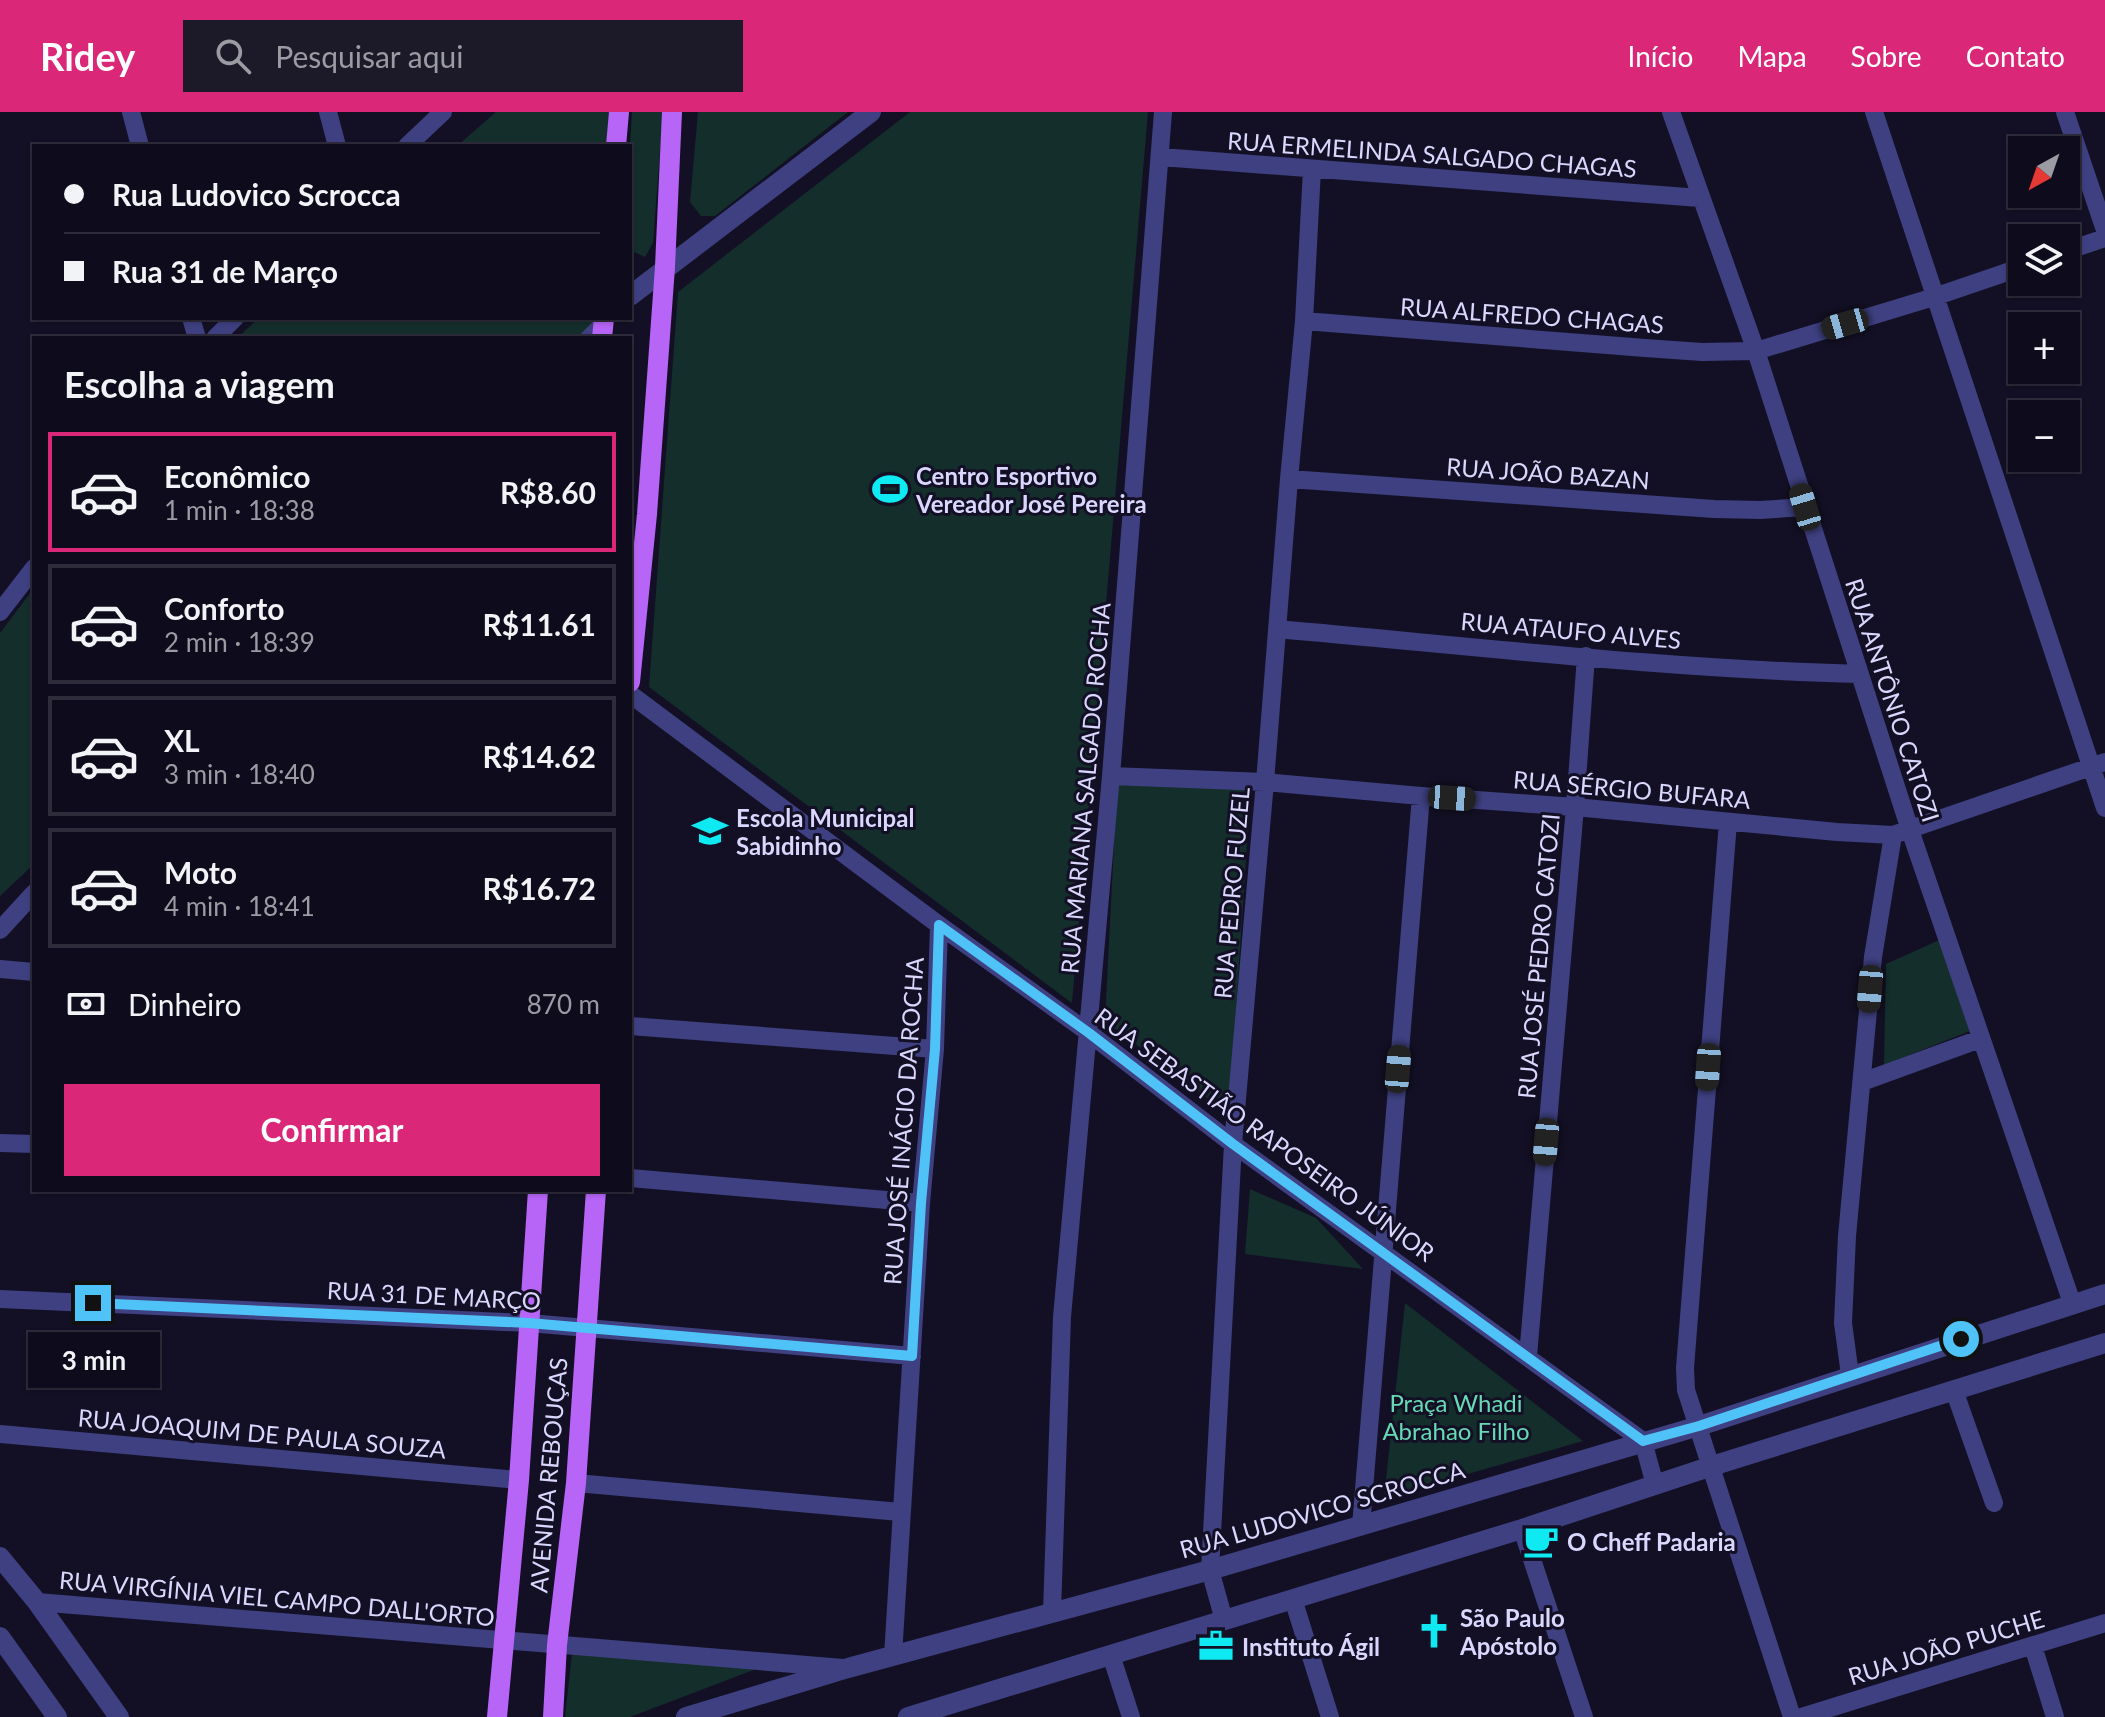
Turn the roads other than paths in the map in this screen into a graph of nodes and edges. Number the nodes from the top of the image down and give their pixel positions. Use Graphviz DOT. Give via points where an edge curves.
graph roads {
  1 [pos="131,112"];
  2 [pos="328,112"];
  3 [pos="443,112"];
  4 [pos="619,112"];
  5 [pos="672,112"];
  6 [pos="871,112"];
  7 [pos="1163,112"];
  8 [pos="1671,112"];
  9 [pos="1874,112"];
  10 [pos="2065,112"];
  11 [pos="139,144"];
  12 [pos="336,144"];
  13 [pos="409,144"];
  14 [pos="616,144"];
  15 [pos="1161,157"];
  16 [pos="1312,169"];
  17 [pos="1700,198"];
  18 [pos="2105,230"];
  19 [pos="2105,238"];
  20 [pos="2080,246"];
  21 [pos="665,267"];
  22 [pos="2008,272"];
  23 [pos="632,294"];
  24 [pos="1934,297"];
  25 [pos="233,320"];
  26 [pos="601,320"];
  27 [pos="1304,321"];
  28 [pos="217,336"];
  29 [pos="585,336"];
  30 [pos="1756,351"];
  31 [pos="1289,479"];
  32 [pos="1805,507"];
  33 [pos="32,571"];
  34 [pos="0,612"];
  35 [pos="1277,629"];
  36 [pos="1586,656"];
  37 [pos="632,662"];
  38 [pos="1860,674"];
  39 [pos="632,695"];
  40 [pos="2098,765"];
  41 [pos="1111,776"];
  42 [pos="1265,782"];
  43 [pos="1421,796"];
  44 [pos="1575,807"];
  45 [pos="2105,808"];
  46 [pos="1728,822"];
  47 [pos="1901,832"];
  48 [pos="32,895"];
  49 [pos="939,925"];
  50 [pos="0,930"];
  51 [pos="0,969"];
  52 [pos="32,972"];
  53 [pos="632,1026"];
  54 [pos="1089,1033"];
  55 [pos="1980,1039"];
  56 [pos="935,1049"];
  57 [pos="1862,1082"];
  58 [pos="0,1143"];
  59 [pos="32,1144"];
  60 [pos="1233,1144"];
  61 [pos="632,1178"];
  62 [pos="538,1192"];
  63 [pos="596,1192"];
  64 [pos="921,1203"];
  65 [pos="1382,1251"];
  66 [pos="2105,1294"];
  67 [pos="0,1299"];
  68 [pos="2072,1303"];
  69 [pos="529,1323"];
  70 [pos="587,1328"];
  71 [pos="2105,1343"];
  72 [pos="912,1356"];
  73 [pos="1528,1356"];
  74 [pos="1850,1375"];
  75 [pos="1954,1390"];
  76 [pos="1699,1426"];
  77 [pos="0,1434"];
  78 [pos="1643,1441"];
  79 [pos="1712,1466"];
  80 [pos="519,1480"];
  81 [pos="576,1483"];
  82 [pos="1655,1485"];
  83 [pos="1994,1503"];
  84 [pos="900,1512"];
  85 [pos="1361,1526"];
  86 [pos="1522,1529"];
  87 [pos="0,1557"];
  88 [pos="1210,1570"];
  89 [pos="1293,1599"];
  90 [pos="37,1602"];
  91 [pos="1052,1612"];
  92 [pos="1224,1620"];
  93 [pos="2105,1623"];
  94 [pos="0,1637"];
  95 [pos="504,1641"];
  96 [pos="557,1645"];
  97 [pos="2033,1646"];
  98 [pos="1111,1655"];
  99 [pos="893,1656"];
  100 [pos="848,1668"];
  101 [pos="921,1715"];
  102 [pos="57,1717"];
  103 [pos="119,1717"];
  104 [pos="497,1717"];
  105 [pos="553,1717"];
  106 [pos="686,1717"];
  107 [pos="1131,1717"];
  108 [pos="1330,1717"];
  109 [pos="1584,1717"];
  110 [pos="1792,1717"];
  111 [pos="1801,1717"];
  112 [pos="2055,1717"];
  1 -- 11 [label="street"];
  2 -- 12 [label="street"];
  3 -- 13 [label="street"];
  4 -- 14 [label="main road"];
  5 -- 21 [label="main road"];
  6 -- 21 [label="street"];
  7 -- 15 [label="street, RUA MARIANA SALGADO ROCHA"];
  8 -- 17 [label="street, RUA ANTÔNIO CATOZI"];
  9 -- 24 [label="street"];
  10 -- 18 [label="street"];
  15 -- 16 [label="street, RUA ERMELINDA SALGADO CHAGAS"];
  15 -- 41 [label="street, RUA MARIANA SALGADO ROCHA"];
  16 -- 17 [label="street, RUA ERMELINDA SALGADO CHAGAS"];
  16 -- 27 [label="street, RUA PEDRO FUZEL"];
  17 -- 30 [label="street, RUA ANTÔNIO CATOZI"];
  19 -- 20 [label="street"];
  21 -- 23 [label="street"];
  21 -- 37 [label="main road"];
  22 -- 24 [label="street, RUA ALFREDO CHAGAS"];
  24 -- 30 [label="street, RUA ALFREDO CHAGAS"];
  24 -- 40 [label="street"];
  25 -- 28 [label="street"];
  26 -- 29 [label="lane"];
  27 -- 30 [label="street, RUA ALFREDO CHAGAS" via="1645,348"];
  27 -- 31 [label="street, RUA PEDRO FUZEL"];
  30 -- 32 [label="street, RUA ANTÔNIO CATOZI"];
  31 -- 32 [label="street, RUA JOÃO BAZAN" via="1714,509"];
  31 -- 35 [label="street, RUA PEDRO FUZEL"];
  32 -- 38 [label="street, RUA ANTÔNIO CATOZI"];
  33 -- 34 [label="street"];
  35 -- 36 [label="street, RUA ATAUFO ALVES"];
  35 -- 42 [label="street, RUA PEDRO FUZEL"];
  36 -- 38 [label="street, RUA ATAUFO ALVES"];
  36 -- 44 [label="street, RUA JOSÉ PEDRO CATOZI"];
  38 -- 47 [label="street, RUA ANTÔNIO CATOZI"];
  39 -- 49 [label="street, RUA SEBASTIÃO RAPOSEIRO JÚNIOR"];
  40 -- 45 [label="street"];
  40 -- 47 [label="street"];
  41 -- 42 [label="street, RUA SÉRGIO BUFARA"];
  41 -- 54 [label="street, RUA MARIANA SALGADO ROCHA"];
  42 -- 43 [label="street, RUA SÉRGIO BUFARA"];
  42 -- 60 [label="street, RUA PEDRO FUZEL"];
  43 -- 44 [label="street, RUA SÉRGIO BUFARA"];
  43 -- 65 [label="street"];
  44 -- 46 [label="street, RUA SÉRGIO BUFARA"];
  44 -- 73 [label="street, RUA JOSÉ PEDRO CATOZI"];
  46 -- 47 [label="street, RUA SÉRGIO BUFARA"];
  46 -- 76 [label="street" via="1686,1342 1686,1390"];
  47 -- 55 [label="street, RUA ANTÔNIO CATOZI"];
  47 -- 57 [label="street" via="1873,957"];
  48 -- 50 [label="street"];
  49 -- 54 [label="street, RUA SEBASTIÃO RAPOSEIRO JÚNIOR"];
  49 -- 56 [label="street, RUA JOSÉ INÁCIO DA ROCHA"];
  51 -- 52 [label="street"];
  53 -- 56 [label="street"];
  54 -- 60 [label="street, RUA SEBASTIÃO RAPOSEIRO JÚNIOR"];
  54 -- 91 [label="street, RUA MARIANA SALGADO ROCHA" via="1062,1317"];
  55 -- 57 [label="street"];
  55 -- 68 [label="street, RUA ANTÔNIO CATOZI"];
  56 -- 64 [label="street, RUA JOSÉ INÁCIO DA ROCHA"];
  57 -- 74 [label="street" via="1843,1323"];
  58 -- 59 [label="street"];
  60 -- 65 [label="street, RUA SEBASTIÃO RAPOSEIRO JÚNIOR"];
  60 -- 88 [label="street, RUA PEDRO FUZEL"];
  61 -- 64 [label="street"];
  62 -- 69 [label="main road, AVENIDA REBOUÇAS"];
  63 -- 70 [label="main road, AVENIDA REBOUÇAS"];
  64 -- 72 [label="street, RUA JOSÉ INÁCIO DA ROCHA"];
  65 -- 73 [label="street, RUA SEBASTIÃO RAPOSEIRO JÚNIOR"];
  65 -- 85 [label="street"];
  66 -- 68 [label="street, RUA LUDOVICO SCROCCA"];
  67 -- 69 [label="street, RUA 31 DE MARÇO"];
  68 -- 74 [label="street, RUA LUDOVICO SCROCCA"];
  69 -- 70 [label="street, RUA 31 DE MARÇO"];
  69 -- 80 [label="main road, AVENIDA REBOUÇAS"];
  70 -- 72 [label="street, RUA 31 DE MARÇO"];
  70 -- 81 [label="main road, AVENIDA REBOUÇAS"];
  71 -- 75 [label="street"];
  72 -- 84 [label="street, RUA JOSÉ INÁCIO DA ROCHA"];
  73 -- 78 [label="street, RUA SEBASTIÃO RAPOSEIRO JÚNIOR"];
  74 -- 76 [label="street, RUA LUDOVICO SCROCCA"];
  75 -- 79 [label="street"];
  75 -- 83 [label="street"];
  76 -- 78 [label="street, RUA LUDOVICO SCROCCA"];
  76 -- 79 [label="street"];
  77 -- 80 [label="street, RUA JOAQUIM DE PAULA SOUZA"];
  78 -- 82 [label="street"];
  78 -- 85 [label="street, RUA LUDOVICO SCROCCA"];
  79 -- 82 [label="street"];
  79 -- 110 [label="street"];
  80 -- 95 [label="main road, AVENIDA REBOUÇAS"];
  81 -- 84 [label="street"];
  81 -- 96 [label="main road, AVENIDA REBOUÇAS"];
  82 -- 86 [label="street"];
  84 -- 99 [label="street, RUA JOSÉ INÁCIO DA ROCHA"];
  85 -- 88 [label="street, RUA LUDOVICO SCROCCA"];
  86 -- 89 [label="street"];
  86 -- 109 [label="street"];
  87 -- 90 [label="street"];
  88 -- 91 [label="street, RUA LUDOVICO SCROCCA"];
  88 -- 92 [label="street, RUA PEDRO FUZEL"];
  89 -- 92 [label="street"];
  89 -- 108 [label="street"];
  90 -- 95 [label="street, RUA VIRGÍNIA VIEL CAMPO DALL'ORTO"];
  90 -- 103 [label="street"];
  91 -- 99 [label="street, RUA LUDOVICO SCROCCA"];
  92 -- 98 [label="street"];
  93 -- 97 [label="street, RUA JOÃO PUCHE"];
  94 -- 102 [label="street"];
  95 -- 96 [label="street, RUA VIRGÍNIA VIEL CAMPO DALL'ORTO"];
  95 -- 104 [label="main road, AVENIDA REBOUÇAS"];
  96 -- 100 [label="street, RUA VIRGÍNIA VIEL CAMPO DALL'ORTO"];
  96 -- 105 [label="main road, AVENIDA REBOUÇAS"];
  97 -- 111 [label="street, RUA JOÃO PUCHE"];
  97 -- 112 [label="street"];
  98 -- 101 [label="street"];
  98 -- 107 [label="street"];
  99 -- 100 [label="street, RUA LUDOVICO SCROCCA"];
  100 -- 106 [label="street, RUA LUDOVICO SCROCCA"];
}
